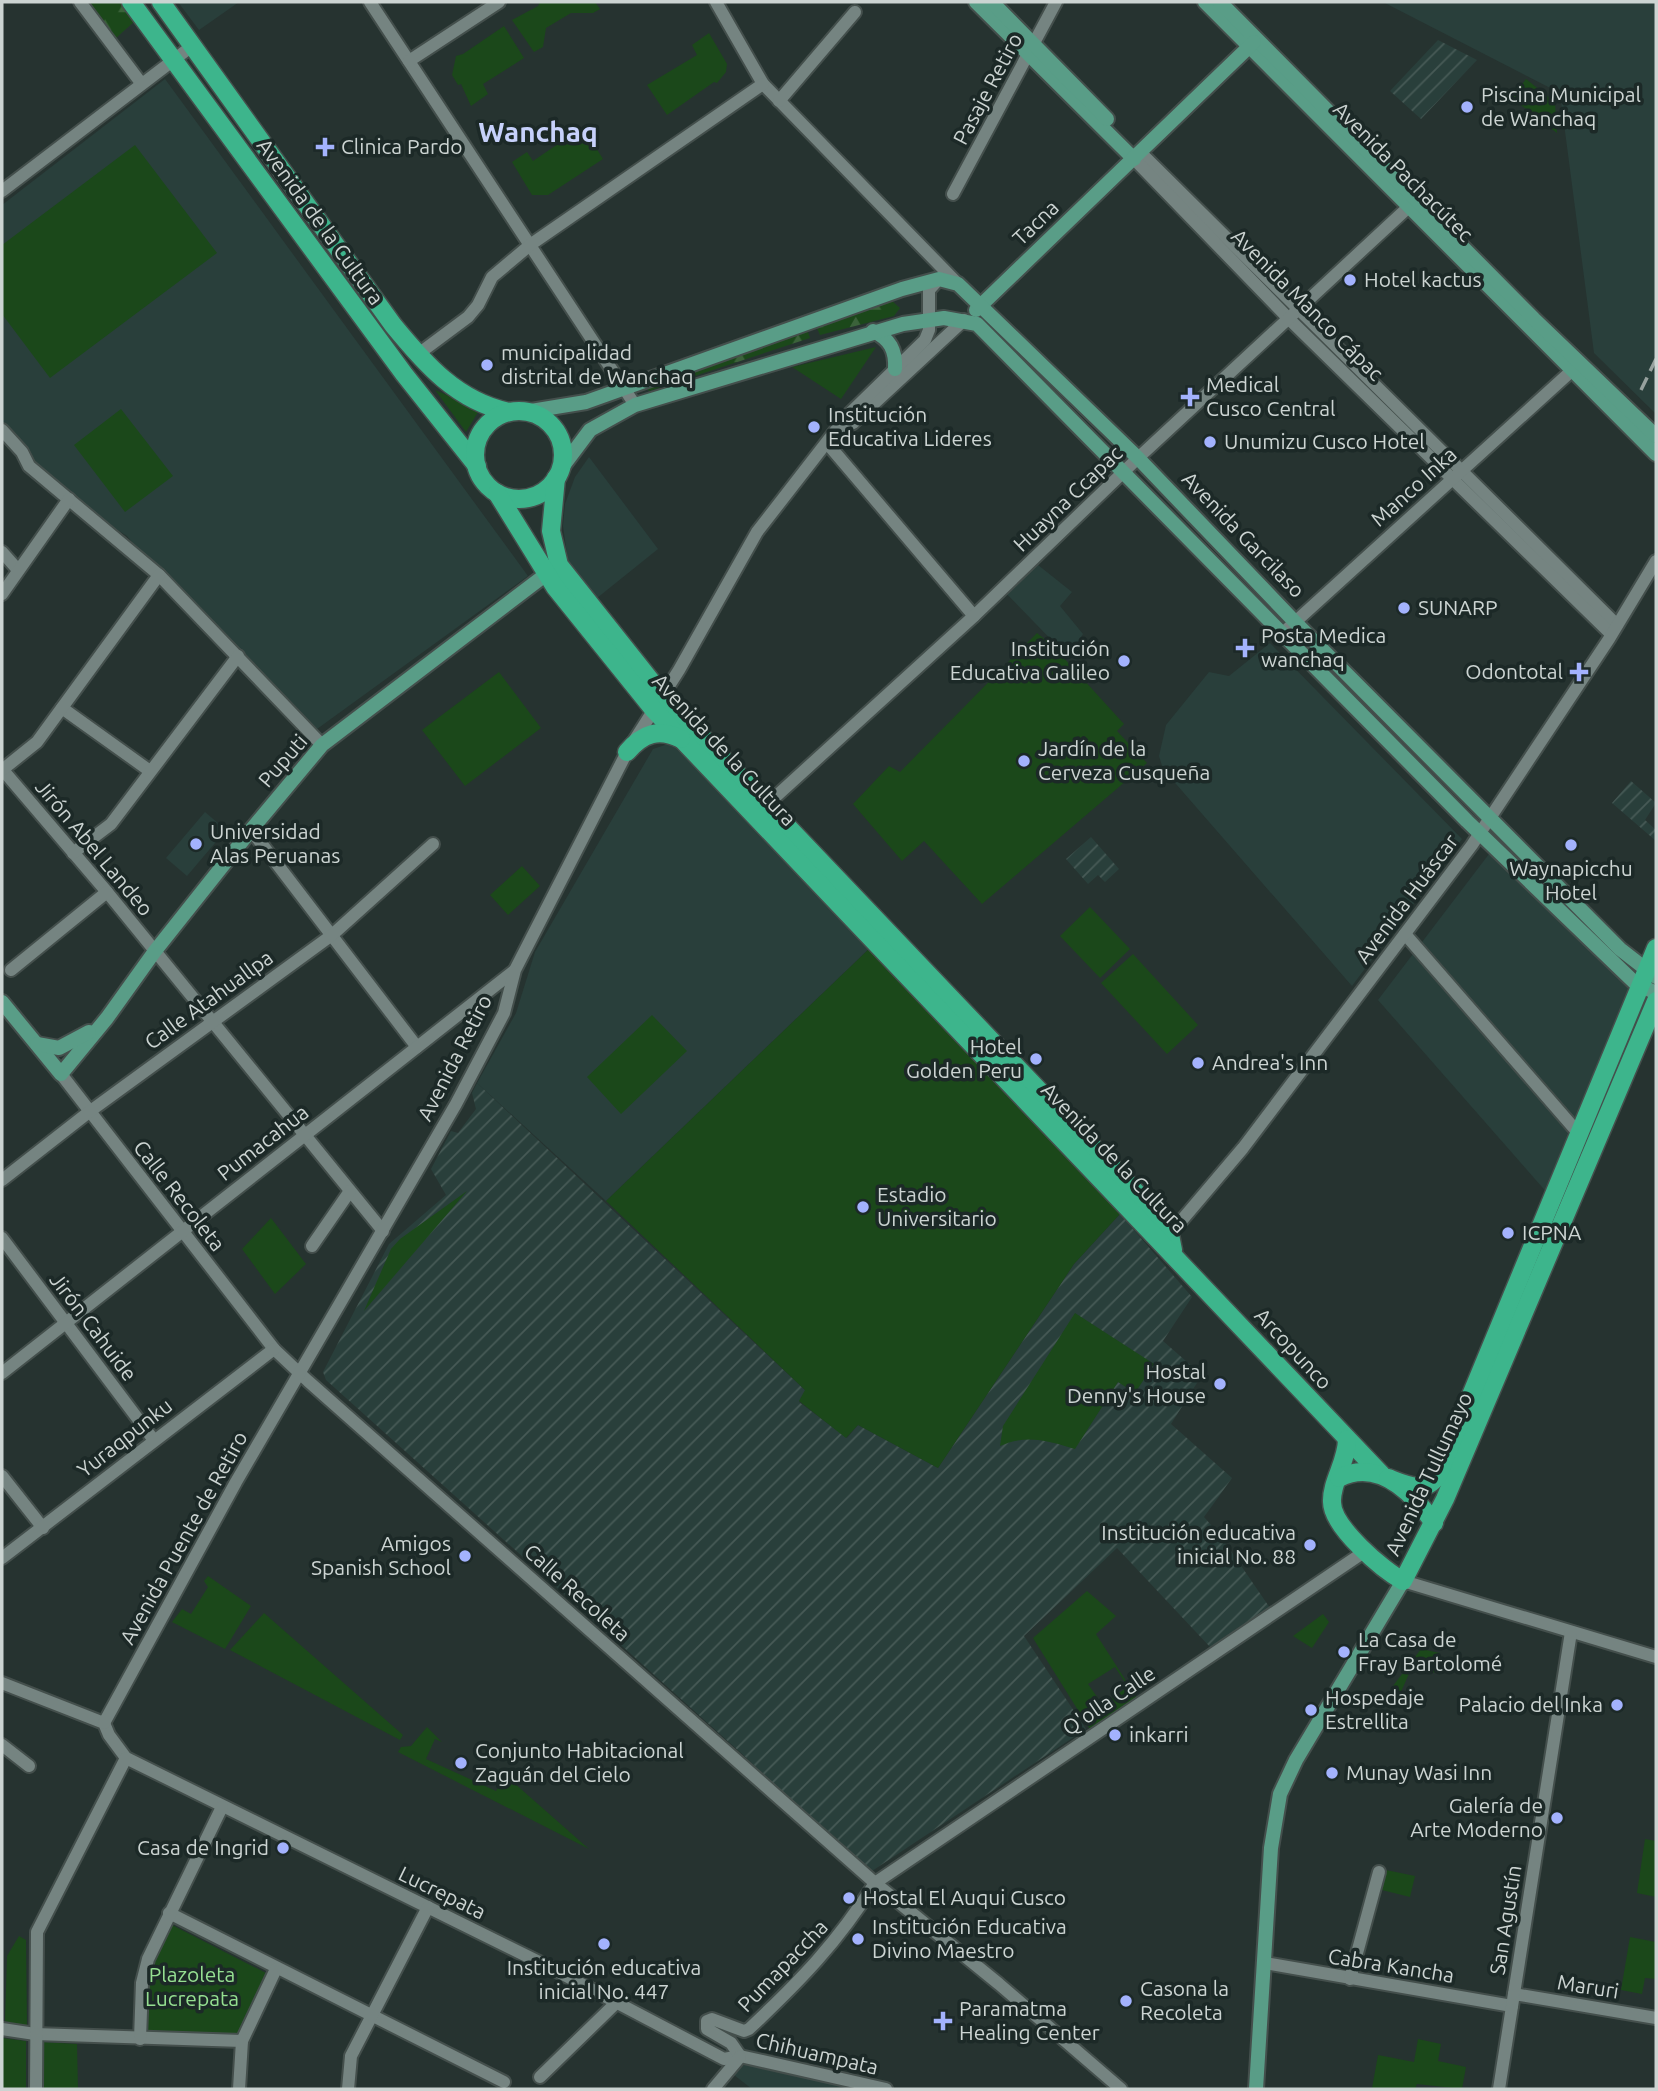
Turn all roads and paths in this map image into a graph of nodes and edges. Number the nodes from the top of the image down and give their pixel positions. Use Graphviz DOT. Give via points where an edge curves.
graph roads {
  1 [pos="80,2"];
  2 [pos="131,2"];
  3 [pos="161,2"];
  4 [pos="370,2"];
  5 [pos="499,2"];
  6 [pos="716,2"];
  7 [pos="976,2"];
  8 [pos="992,2"];
  9 [pos="1056,2"];
  10 [pos="1205,2"];
  11 [pos="1220,2"];
  12 [pos="1233,2"];
  13 [pos="855,12"];
  14 [pos="1237,19"];
  15 [pos="1252,43"];
  16 [pos="192,46"];
  17 [pos="1032,49"];
  18 [pos="173,59"];
  19 [pos="410,61"];
  20 [pos="141,83"];
  21 [pos="763,83"];
  22 [pos="779,101"];
  23 [pos="1137,156"];
  24 [pos="2,191"];
  25 [pos="953,194"];
  26 [pos="1413,204"];
  27 [pos="530,245"];
  28 [pos="939,279"];
  29 [pos="958,284"];
  30 [pos="982,305"];
  31 [pos="1294,316"];
  32 [pos="929,319"];
  33 [pos="959,319"];
  34 [pos="873,331"];
  35 [pos="417,355"];
  36 [pos="1576,367"];
  37 [pos="895,369"];
  38 [pos="624,387"];
  39 [pos="635,405"];
  40 [pos="517,412"];
  41 [pos="2,430"];
  42 [pos="839,430"];
  43 [pos="1656,436"];
  44 [pos="827,443"];
  45 [pos="1656,454"];
  46 [pos="1138,458"];
  47 [pos="477,466"];
  48 [pos="1124,471"];
  49 [pos="558,474"];
  50 [pos="1455,475"];
  51 [pos="498,493"];
  52 [pos="69,499"];
  53 [pos="2,552"];
  54 [pos="1656,561"];
  55 [pos="18,570"];
  56 [pos="548,573"];
  57 [pos="159,575"];
  58 [pos="2,594"];
  59 [pos="974,616"];
  60 [pos="1295,622"];
  61 [pos="1614,630"];
  62 [pos="1283,633"];
  63 [pos="238,656"];
  64 [pos="658,703"];
  65 [pos="62,708"];
  66 [pos="681,739"];
  67 [pos="322,745"];
  68 [pos="627,752"];
  69 [pos="2,770"];
  70 [pos="150,771"];
  71 [pos="760,811"];
  72 [pos="1489,818"];
  73 [pos="251,830"];
  74 [pos="1480,834"];
  75 [pos="433,844"];
  76 [pos="73,853"];
  77 [pos="107,892"];
  78 [pos="1405,934"];
  79 [pos="332,935"];
  80 [pos="156,951"];
  81 [pos="12,970"];
  82 [pos="515,970"];
  83 [pos="1650,975"];
  84 [pos="1656,1001"];
  85 [pos="2,1002"];
  86 [pos="107,1018"];
  87 [pos="213,1021"];
  88 [pos="37,1044"];
  89 [pos="417,1047"];
  90 [pos="61,1074"];
  91 [pos="89,1112"];
  92 [pos="305,1135"];
  93 [pos="1580,1135"];
  94 [pos="2,1180"];
  95 [pos="350,1191"];
  96 [pos="182,1231"];
  97 [pos="383,1231"];
  98 [pos="2,1238"];
  99 [pos="1169,1244"];
  100 [pos="312,1246"];
  101 [pos="66,1322"];
  102 [pos="274,1349"];
  103 [pos="298,1372"];
  104 [pos="2,1373"];
  105 [pos="153,1439"];
  106 [pos="1347,1439"];
  107 [pos="2,1476"];
  108 [pos="1384,1476"];
  109 [pos="1339,1478"];
  110 [pos="1434,1523"];
  111 [pos="43,1528"];
  112 [pos="1364,1552"];
  113 [pos="2,1558"];
  114 [pos="1412,1584"];
  115 [pos="1571,1632"];
  116 [pos="1656,1657"];
  117 [pos="2,1683"];
  118 [pos="104,1723"];
  119 [pos="2,1745"];
  120 [pos="126,1758"];
  121 [pos="29,1766"];
  122 [pos="222,1807"];
  123 [pos="1379,1872"];
  124 [pos="875,1883"];
  125 [pos="428,1907"];
  126 [pos="169,1913"];
  127 [pos="1265,1963"];
  128 [pos="276,1969"];
  129 [pos="1350,1979"];
  130 [pos="1513,2000"];
  131 [pos="617,2002"];
  132 [pos="372,2014"];
  133 [pos="1656,2018"];
  134 [pos="2,2029"];
  135 [pos="35,2034"];
  136 [pos="140,2039"];
  137 [pos="242,2041"];
  138 [pos="740,2056"];
  139 [pos="540,2077"];
  140 [pos="504,2081"];
  141 [pos="36,2089"];
  142 [pos="239,2089"];
  143 [pos="348,2089"];
  144 [pos="713,2089"];
  145 [pos="886,2089"];
  146 [pos="1121,2089"];
  147 [pos="1256,2089"];
  148 [pos="1499,2089"];
  1 -- 20 [label="street"];
  2 -- 18 [label="main road, Avenida de la Cultura"];
  3 -- 16 [label="main road, Avenida de la Cultura"];
  4 -- 19 [label="street"];
  5 -- 19 [label="street"];
  6 -- 21 [label="street"];
  7 -- 17 [label="main road, Avenida Manco Cápac"];
  8 -- 17 [label="main road, Avenida Manco Cápac"];
  9 -- 17 [label="street, Pasaje Retiro"];
  10 -- 15 [label="main road, Avenida Pachacútec"];
  11 -- 14 [label="main road, Avenida Pachacútec"];
  12 -- 14 [label="main road"];
  13 -- 22 [label="street"];
  14 -- 15 [label="main road, Avenida Pachacútec"];
  15 -- 23 [label="main road, Tacna"];
  15 -- 26 [label="main road, Avenida Pachacútec"];
  16 -- 18 [label="street"];
  16 -- 35 [label="main road, Avenida de la Cultura"];
  17 -- 23 [label="main road, Avenida Manco Cápac"];
  17 -- 25 [label="street, Pasaje Retiro"];
  18 -- 20 [label="street"];
  18 -- 47 [label="main road, Avenida de la Cultura"];
  19 -- 27 [label="street"];
  20 -- 24 [label="street"];
  21 -- 22 [label="street"];
  21 -- 27 [label="street"];
  22 -- 29 [label="street"];
  23 -- 30 [label="main road, Tacna"];
  23 -- 31 [label="street, Avenida Manco Cápac"];
  26 -- 31 [label="street, Huayna Ccapac"];
  26 -- 36 [label="main road, Avenida Pachacútec"];
  27 -- 35 [label="street" via="492,277 468,317"];
  27 -- 38 [label="street"];
  28 -- 29 [label="main road, Avenida Garcilaso"];
  28 -- 32 [label="street, Tacna" via="929,290"];
  28 -- 38 [label="main road, Avenida Garcilaso"];
  29 -- 30 [label="main road, Avenida Garcilaso"];
  30 -- 33 [label="main road, Tacna"];
  30 -- 46 [label="main road, Avenida Garcilaso"];
  31 -- 46 [label="street, Huayna Ccapac"];
  31 -- 50 [label="street, Avenida Manco Cápac"];
  32 -- 33 [label="main road"];
  32 -- 34 [label="main road"];
  32 -- 37 [label="street, Tacna" via="925,340"];
  33 -- 42 [label="street, Tacna" via="853,423"];
  33 -- 48 [label="main road, Avenida Garcilaso" via="986,330"];
  34 -- 37 [label="main road" via="892,346"];
  34 -- 39 [label="main road"];
  35 -- 40 [label="main road" via="465,395"];
  36 -- 43 [label="main road, Avenida Pachacútec"];
  36 -- 45 [label="main road, Avenida Pachacútec"];
  36 -- 50 [label="street, Manco Inka"];
  37 -- 42 [label="street, Tacna" via="847,416"];
  38 -- 39 [label="street"];
  38 -- 40 [label="main road, Avenida Garcilaso" via="576,405"];
  39 -- 49 [label="main road" via="590,430"];
  40 -- 47 [label="main road" via="494,419 482,432"];
  40 -- 49 [label="main road" via="541,417 556,431 562,450"];
  41 -- 52 [label="street" via="29,467"];
  42 -- 44 [label="street, Tacna"];
  44 -- 59 [label="street"];
  44 -- 64 [label="street, Tacna" via="757,532"];
  46 -- 48 [label="street, Huayna Ccapac"];
  46 -- 60 [label="main road, Avenida Garcilaso"];
  47 -- 51 [label="main road"];
  48 -- 59 [label="street, Huayna Ccapac"];
  48 -- 62 [label="main road, Avenida Garcilaso"];
  49 -- 51 [label="main road" via="546,490 532,497"];
  49 -- 56 [label="main road, Avenida de la Cultura"];
  50 -- 60 [label="street, Manco Inka"];
  50 -- 61 [label="street, Avenida Manco Cápac"];
  51 -- 56 [label="main road, Avenida de la Cultura"];
  52 -- 55 [label="street"];
  52 -- 57 [label="street"];
  53 -- 55 [label="street"];
  54 -- 61 [label="street, Avenida Huáscar"];
  55 -- 58 [label="street"];
  56 -- 64 [label="main road, Avenida de la Cultura"];
  56 -- 67 [label="main road, Puputi"];
  57 -- 63 [label="street"];
  57 -- 65 [label="street"];
  59 -- 71 [label="street, Huayna Ccapac"];
  60 -- 62 [label="street, Manco Inka"];
  60 -- 72 [label="main road, Avenida Garcilaso"];
  61 -- 72 [label="street, Avenida Huáscar"];
  62 -- 74 [label="main road, Avenida Garcilaso"];
  63 -- 67 [label="street"];
  63 -- 70 [label="street"];
  64 -- 66 [label="main road, Avenida de la Cultura"];
  64 -- 68 [label="street"];
  64 -- 71 [label="main road, Avenida de la Cultura"];
  65 -- 69 [label="street" via="37,742"];
  65 -- 70 [label="street"];
  66 -- 68 [label="main road" via="670,733 646,735"];
  66 -- 71 [label="main road, Avenida de la Cultura"];
  67 -- 73 [label="main road, Puputi"];
  68 -- 82 [label="street, Avenida Retiro"];
  69 -- 76 [label="street, Jirón Abel Landeo"];
  70 -- 76 [label="street" via="111,824"];
  71 -- 99 [label="main road, Avenida de la Cultura" via="961,1021 1150,1207"];
  72 -- 74 [label="street, Avenida Huáscar"];
  72 -- 83 [label="main road, Avenida Garcilaso"];
  73 -- 79 [label="street"];
  73 -- 80 [label="main road, Puputi"];
  74 -- 78 [label="street, Avenida Huáscar"];
  74 -- 83 [label="main road, Avenida Garcilaso"];
  75 -- 79 [label="street, Calle Atahuallpa"];
  76 -- 77 [label="street, Jirón Abel Landeo"];
  77 -- 80 [label="street, Jirón Abel Landeo"];
  77 -- 81 [label="street"];
  78 -- 93 [label="street"];
  78 -- 99 [label="street, Avenida Huáscar"];
  79 -- 87 [label="street, Calle Atahuallpa"];
  79 -- 89 [label="street"];
  80 -- 86 [label="main road, Puputi"];
  80 -- 87 [label="street, Jirón Abel Landeo"];
  82 -- 89 [label="street, Pumacahua"];
  82 -- 97 [label="street, Avenida Retiro" via="504,1013"];
  83 -- 93 [label="main road, Avenida Tullumayo"];
  84 -- 110 [label="main road, Avenida Tullumayo"];
  85 -- 88 [label="main road"];
  86 -- 88 [label="main road, Puputi" via="60,1048"];
  86 -- 90 [label="main road, Puputi"];
  87 -- 91 [label="street, Calle Atahuallpa"];
  87 -- 92 [label="street, Jirón Abel Landeo"];
  88 -- 90 [label="main road"];
  89 -- 92 [label="street, Pumacahua"];
  90 -- 91 [label="street, Calle Recoleta"];
  91 -- 94 [label="street, Calle Atahuallpa"];
  91 -- 96 [label="street, Calle Recoleta"];
  92 -- 95 [label="street, Jirón Abel Landeo"];
  92 -- 96 [label="street, Pumacahua"];
  93 -- 108 [label="main road, Avenida Tullumayo" via="1435,1480 1415,1488"];
  95 -- 97 [label="street, Jirón Abel Landeo"];
  95 -- 100 [label="street"];
  96 -- 101 [label="street, Pumacahua"];
  96 -- 102 [label="street, Calle Recoleta"];
  97 -- 103 [label="street, Avenida Retiro"];
  98 -- 101 [label="street, Jirón Cahuide"];
  99 -- 106 [label="main road, Arcopunco"];
  101 -- 104 [label="street, Pumacahua"];
  101 -- 105 [label="street, Jirón Cahuide"];
  102 -- 103 [label="street, Calle Recoleta"];
  102 -- 105 [label="street, Yuraqpunku"];
  103 -- 118 [label="street, Avenida Puente de Retiro"];
  103 -- 124 [label="street, Calle Recoleta"];
  105 -- 111 [label="street, Yuraqpunku"];
  106 -- 108 [label="main road, Arcopunco"];
  106 -- 109 [label="main road"];
  107 -- 111 [label="street"];
  108 -- 109 [label="main road" via="1359,1471"];
  108 -- 110 [label="main road, Arcopunco" via="1418,1502"];
  109 -- 112 [label="main road" via="1333,1491 1333,1510"];
  110 -- 114 [label="main road, Avenida Tullumayo"];
  111 -- 113 [label="street, Yuraqpunku"];
  112 -- 114 [label="main road" via="1389,1573"];
  112 -- 124 [label="street, Q'olla Calle"];
  114 -- 115 [label="street"];
  114 -- 127 [label="main road, Avenida Tullumayo" via="1287,1776 1280,1794 1271,1848"];
  115 -- 116 [label="street"];
  115 -- 130 [label="street, San Agustín"];
  117 -- 118 [label="street"];
  118 -- 120 [label="street"];
  119 -- 121 [label="street"];
  120 -- 122 [label="street, Lucrepata"];
  120 -- 135 [label="street" via="37,1932"];
  122 -- 125 [label="street, Lucrepata"];
  122 -- 126 [label="street"];
  123 -- 129 [label="street"];
  124 -- 138 [label="street, Pumapaccha" via="845,1930 749,2029 707,2021 707,2029 731,2043"];
  124 -- 146 [label="street, Calle Recoleta"];
  125 -- 131 [label="street, Lucrepata"];
  125 -- 132 [label="street"];
  126 -- 128 [label="street"];
  126 -- 136 [label="street" via="142,1983"];
  127 -- 129 [label="street, Cabra Kancha"];
  127 -- 147 [label="main road, Avenida Tullumayo"];
  128 -- 132 [label="street"];
  128 -- 137 [label="street"];
  129 -- 130 [label="street, Cabra Kancha"];
  130 -- 133 [label="street, Maruri"];
  130 -- 148 [label="street, San Agustín"];
  131 -- 138 [label="street, Lucrepata" via="724,2059"];
  131 -- 139 [label="street"];
  132 -- 140 [label="street"];
  132 -- 143 [label="street" via="351,2056"];
  134 -- 135 [label="street"];
  135 -- 136 [label="street"];
  135 -- 141 [label="street"];
  136 -- 137 [label="street"];
  137 -- 142 [label="street"];
  138 -- 144 [label="street"];
  138 -- 145 [label="street, Chihuampata"];
}
